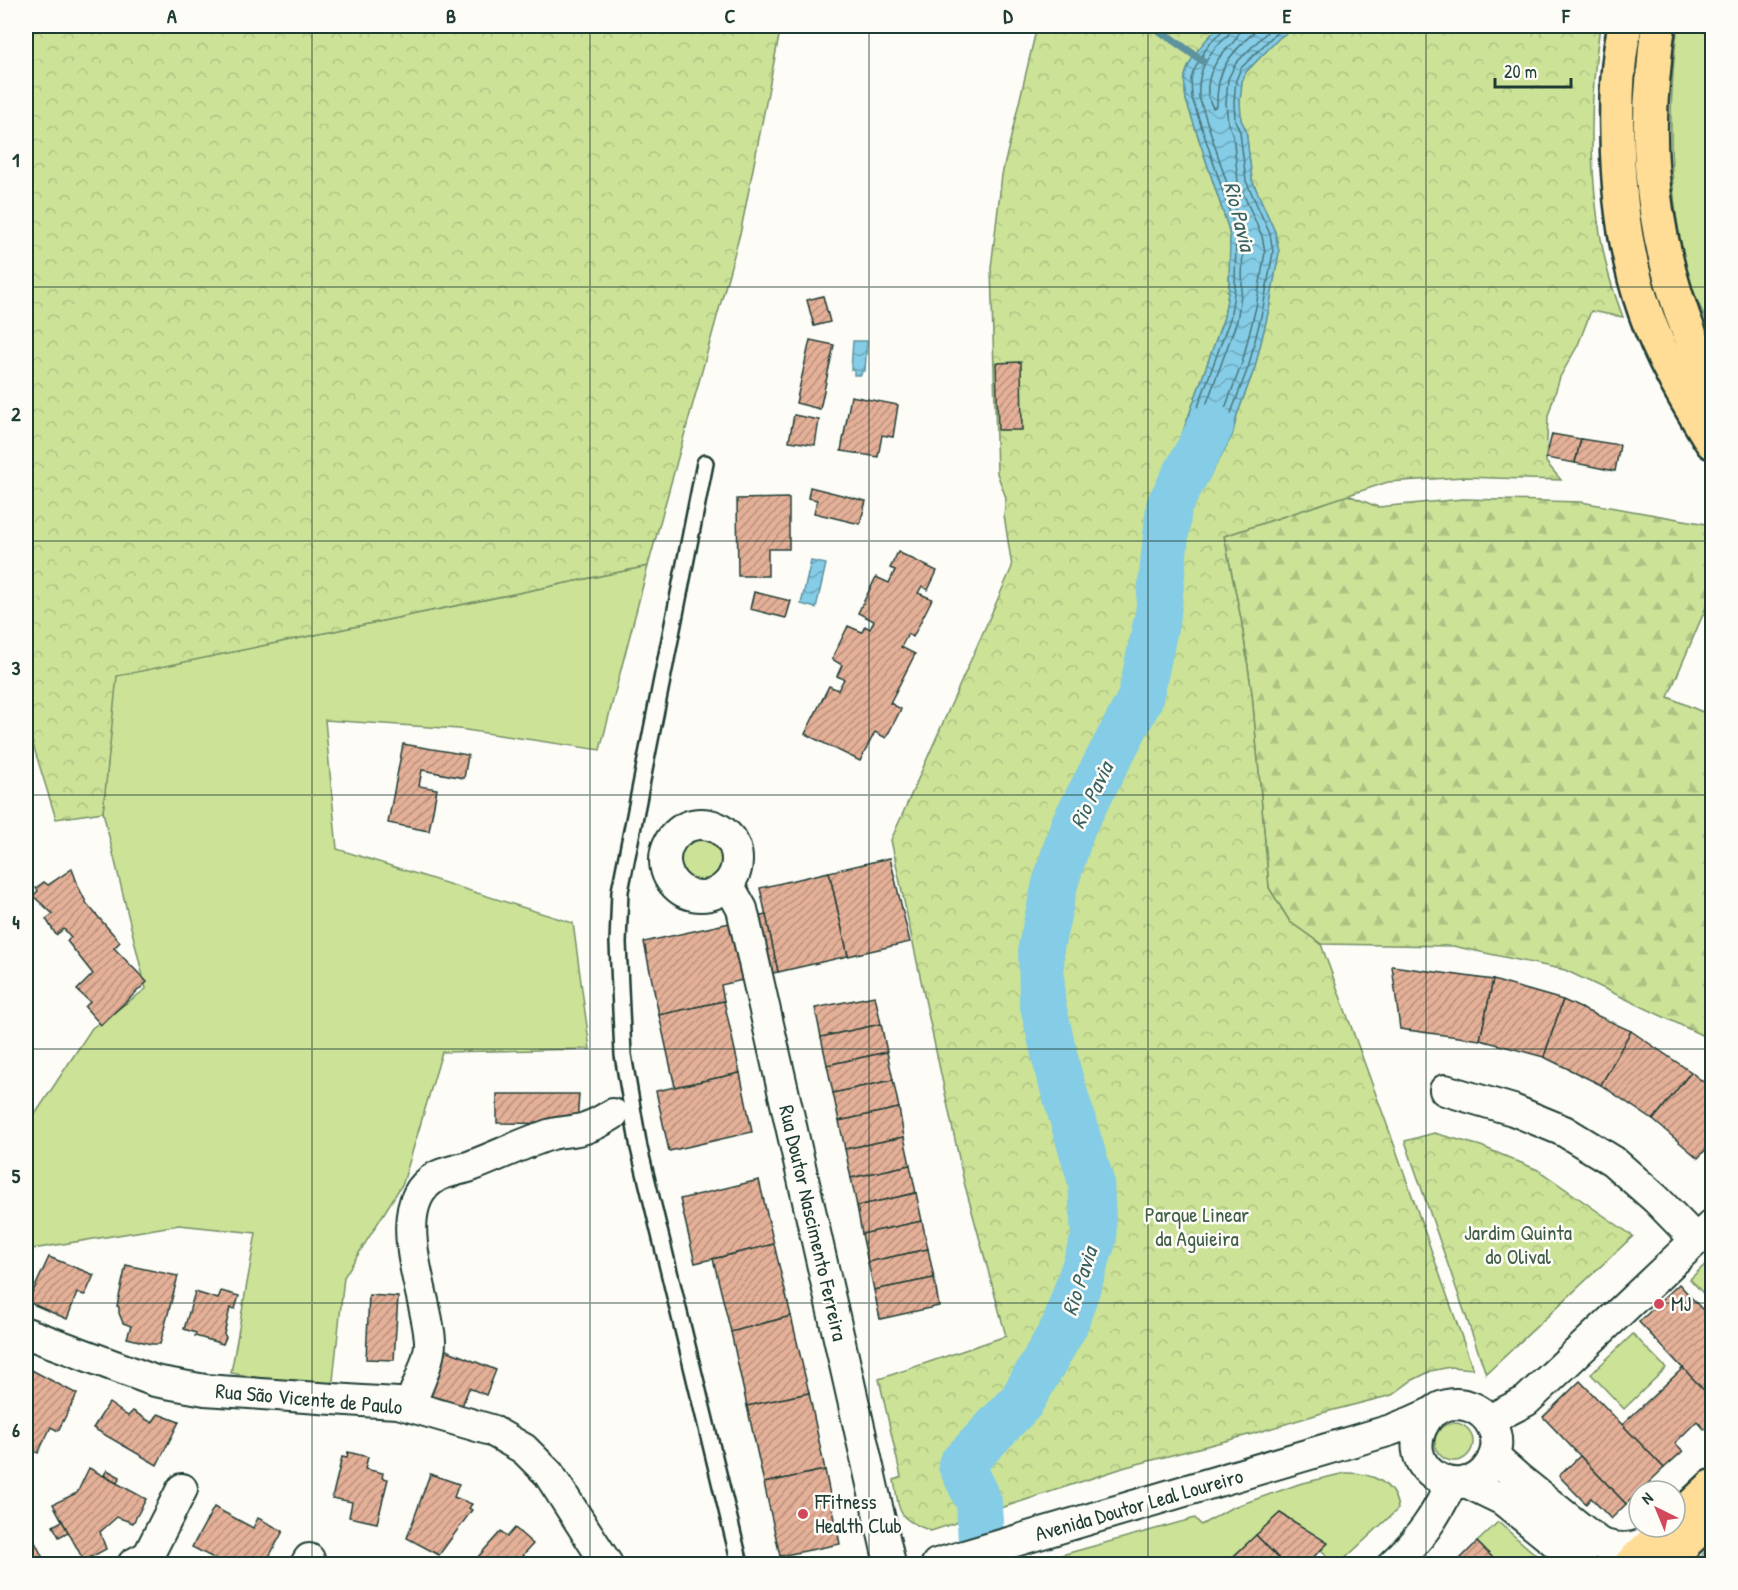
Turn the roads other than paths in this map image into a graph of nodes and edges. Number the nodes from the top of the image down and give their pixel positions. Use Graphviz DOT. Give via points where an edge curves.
graph roads {
  1 [pos="1625,26"];
  2 [pos="1659,26"];
  3 [pos="1713,382"];
  4 [pos="1713,442"];
  5 [pos="705,463"];
  6 [pos="728,884"];
  7 [pos="1445,1090"];
  8 [pos="613,1114"];
  9 [pos="1704,1232"];
  10 [pos="26,1333"];
  11 [pos="408,1406"];
  12 [pos="1431,1413"];
  13 [pos="1489,1420"];
  14 [pos="1342,1445"];
  15 [pos="1494,1457"];
  16 [pos="1449,1479"];
  17 [pos="1713,1487"];
  18 [pos="182,1489"];
  19 [pos="1687,1519"];
  20 [pos="1645,1539"];
  21 [pos="1667,1539"];
  22 [pos="1672,1539"];
  23 [pos="1674,1539"];
  24 [pos="1678,1539"];
  25 [pos="1598,1556"];
  26 [pos="148,1562"];
  27 [pos="946,1562"];
  28 [pos="607,1564"];
  29 [pos="740,1564"];
  30 [pos="890,1564"];
  31 [pos="1392,1564"];
  32 [pos="1648,1564"];
  33 [pos="1654,1564"];
  34 [pos="1662,1564"];
  35 [pos="1670,1564"];
  1 -- 4 [label="main road" via="1616,92 1617,160 1633,272 1661,350"];
  2 -- 3 [label="main road" via="1650,130 1656,209 1676,296"];
  5 -- 29 [label="lane" via="620,891 618,943 623,1055 639,1148"];
  6 -- 30 [label="street, Rua Doutor Nascimento Ferreira" via="742,909"];
  7 -- 9 [label="street" via="1513,1110 1564,1131 1613,1161 1656,1199"];
  8 -- 11 [label="street" via="588,1128 552,1134 436,1177 423,1187 416,1200 411,1231 430,1343"];
  9 -- 13 [label="street" via="1526,1401"];
  10 -- 11 [label="street, Rua São Vicente de Paulo" via="155,1381 205,1390 398,1402"];
  11 -- 28 [label="street, Rua São Vicente de Paulo" via="491,1430 524,1449 549,1474"];
  12 -- 13 [label="street, Avenida Doutor Leal Loureiro" via="1455,1404 1468,1405"];
  12 -- 14 [label="street, Avenida Doutor Leal Loureiro"];
  12 -- 16 [label="street" via="1418,1436 1421,1461"];
  13 -- 15 [label="street" via="1497,1444"];
  14 -- 16 [label="street, Avenida Doutor Leal Loureiro" via="1391,1448"];
  14 -- 27 [label="street, Avenida Doutor Leal Loureiro"];
  15 -- 16 [label="street" via="1478,1477"];
  15 -- 25 [label="street"];
  16 -- 25 [label="street, Avenida Doutor Leal Loureiro" via="1503,1500"];
  16 -- 31 [label="street" via="1436,1515 1415,1543"];
  17 -- 19 [label="main road"];
  18 -- 26 [label="street"];
  20 -- 25 [label="main road"];
  21 -- 32 [label="street" via="1650,1555"];
  22 -- 33 [label="street"];
  23 -- 34 [label="main road"];
  24 -- 35 [label="street"];
}
